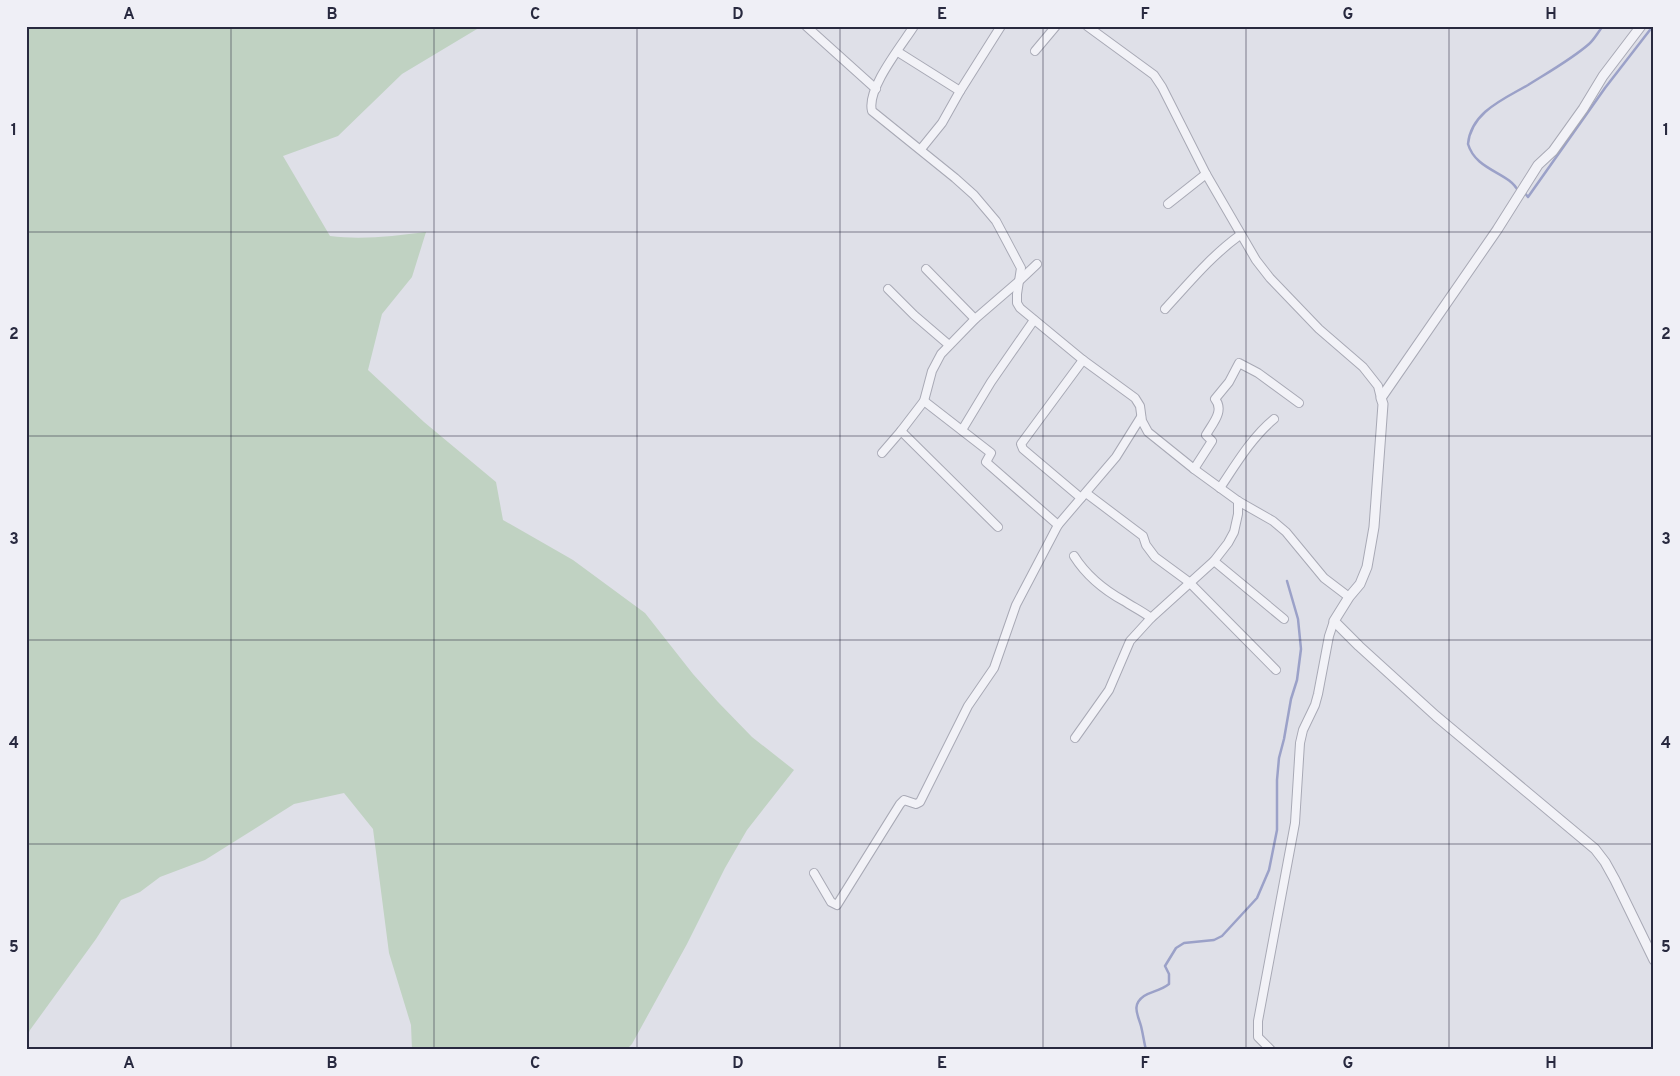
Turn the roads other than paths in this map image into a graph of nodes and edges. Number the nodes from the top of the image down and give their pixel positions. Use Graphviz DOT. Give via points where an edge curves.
graph roads {
  1 [pos="806,26"];
  2 [pos="914,26"];
  3 [pos="1001,26"];
  4 [pos="1056,26"];
  5 [pos="1087,26"];
  6 [pos="1642,26"];
  7 [pos="1035,51"];
  8 [pos="898,52"];
  9 [pos="876,89"];
  10 [pos="960,91"];
  11 [pos="921,149"];
  12 [pos="1206,174"];
  13 [pos="1168,204"];
  14 [pos="1240,235"];
  15 [pos="1036,264"];
  16 [pos="926,269"];
  17 [pos="1019,281"];
  18 [pos="888,289"];
  19 [pos="1165,309"];
  20 [pos="975,319"];
  21 [pos="1034,320"];
  22 [pos="949,345"];
  23 [pos="1082,360"];
  24 [pos="1382,398"];
  25 [pos="924,401"];
  26 [pos="1300,403"];
  27 [pos="1141,417"];
  28 [pos="1274,419"];
  29 [pos="962,430"];
  30 [pos="902,431"];
  31 [pos="882,452"];
  32 [pos="1194,470"];
  33 [pos="1220,488"];
  34 [pos="1084,495"];
  35 [pos="1238,501"];
  36 [pos="1058,525"];
  37 [pos="998,527"];
  38 [pos="1074,556"];
  39 [pos="1214,561"];
  40 [pos="1189,582"];
  41 [pos="1349,597"];
  42 [pos="1150,618"];
  43 [pos="1284,619"];
  44 [pos="1334,621"];
  45 [pos="1276,670"];
  46 [pos="1075,738"];
  47 [pos="814,874"];
  48 [pos="1654,960"];
  49 [pos="1271,1050"];
  1 -- 9 [label="street"];
  2 -- 8 [label="street"];
  3 -- 10 [label="street"];
  4 -- 7 [label="street"];
  5 -- 12 [label="street" via="1154,75"];
  6 -- 24 [label="street" via="1603,76 1553,151 1538,165"];
  8 -- 9 [label="street" via="884,70"];
  8 -- 10 [label="street"];
  9 -- 11 [label="street" via="872,111"];
  10 -- 11 [label="street" via="942,123"];
  11 -- 17 [label="street" via="974,195 996,221 1020,264"];
  12 -- 13 [label="street"];
  12 -- 14 [label="street"];
  14 -- 19 [label="street" via="1202,267"];
  14 -- 24 [label="street" via="1270,278 1319,329 1362,367 1378,386"];
  15 -- 17 [label="street"];
  16 -- 20 [label="street"];
  17 -- 20 [label="street"];
  17 -- 21 [label="street" via="1017,302"];
  18 -- 22 [label="street"];
  20 -- 22 [label="street"];
  21 -- 23 [label="street"];
  21 -- 29 [label="street"];
  22 -- 25 [label="street" via="935,363"];
  23 -- 27 [label="street" via="1135,398"];
  23 -- 34 [label="street" via="1020,438 1023,449"];
  24 -- 41 [label="street" via="1367,567 1360,584"];
  25 -- 29 [label="street"];
  25 -- 30 [label="street"];
  26 -- 32 [label="street" via="1239,363 1215,400 1220,411 1206,435 1212,441"];
  27 -- 32 [label="street" via="1148,432"];
  27 -- 34 [label="street" via="1116,457"];
  28 -- 33 [label="street" via="1251,443"];
  29 -- 36 [label="street" via="991,453 986,462"];
  30 -- 31 [label="street"];
  30 -- 37 [label="street"];
  32 -- 33 [label="street"];
  33 -- 35 [label="street"];
  34 -- 36 [label="street"];
  34 -- 40 [label="street" via="1143,536 1155,557"];
  35 -- 39 [label="street" via="1234,532"];
  35 -- 41 [label="street" via="1286,532 1324,578"];
  36 -- 47 [label="street" via="1016,605 994,668 968,706 920,802 904,800 900,804 837,904 831,902"];
  38 -- 42 [label="street" via="1094,580"];
  39 -- 40 [label="street"];
  39 -- 43 [label="street"];
  40 -- 42 [label="street"];
  40 -- 45 [label="street"];
  41 -- 44 [label="street"];
  42 -- 46 [label="street" via="1130,641 1109,690"];
  44 -- 48 [label="street" via="1436,716 1595,849 1615,880"];
  44 -- 49 [label="street" via="1318,694 1300,743 1295,823 1257,1032"];
}
